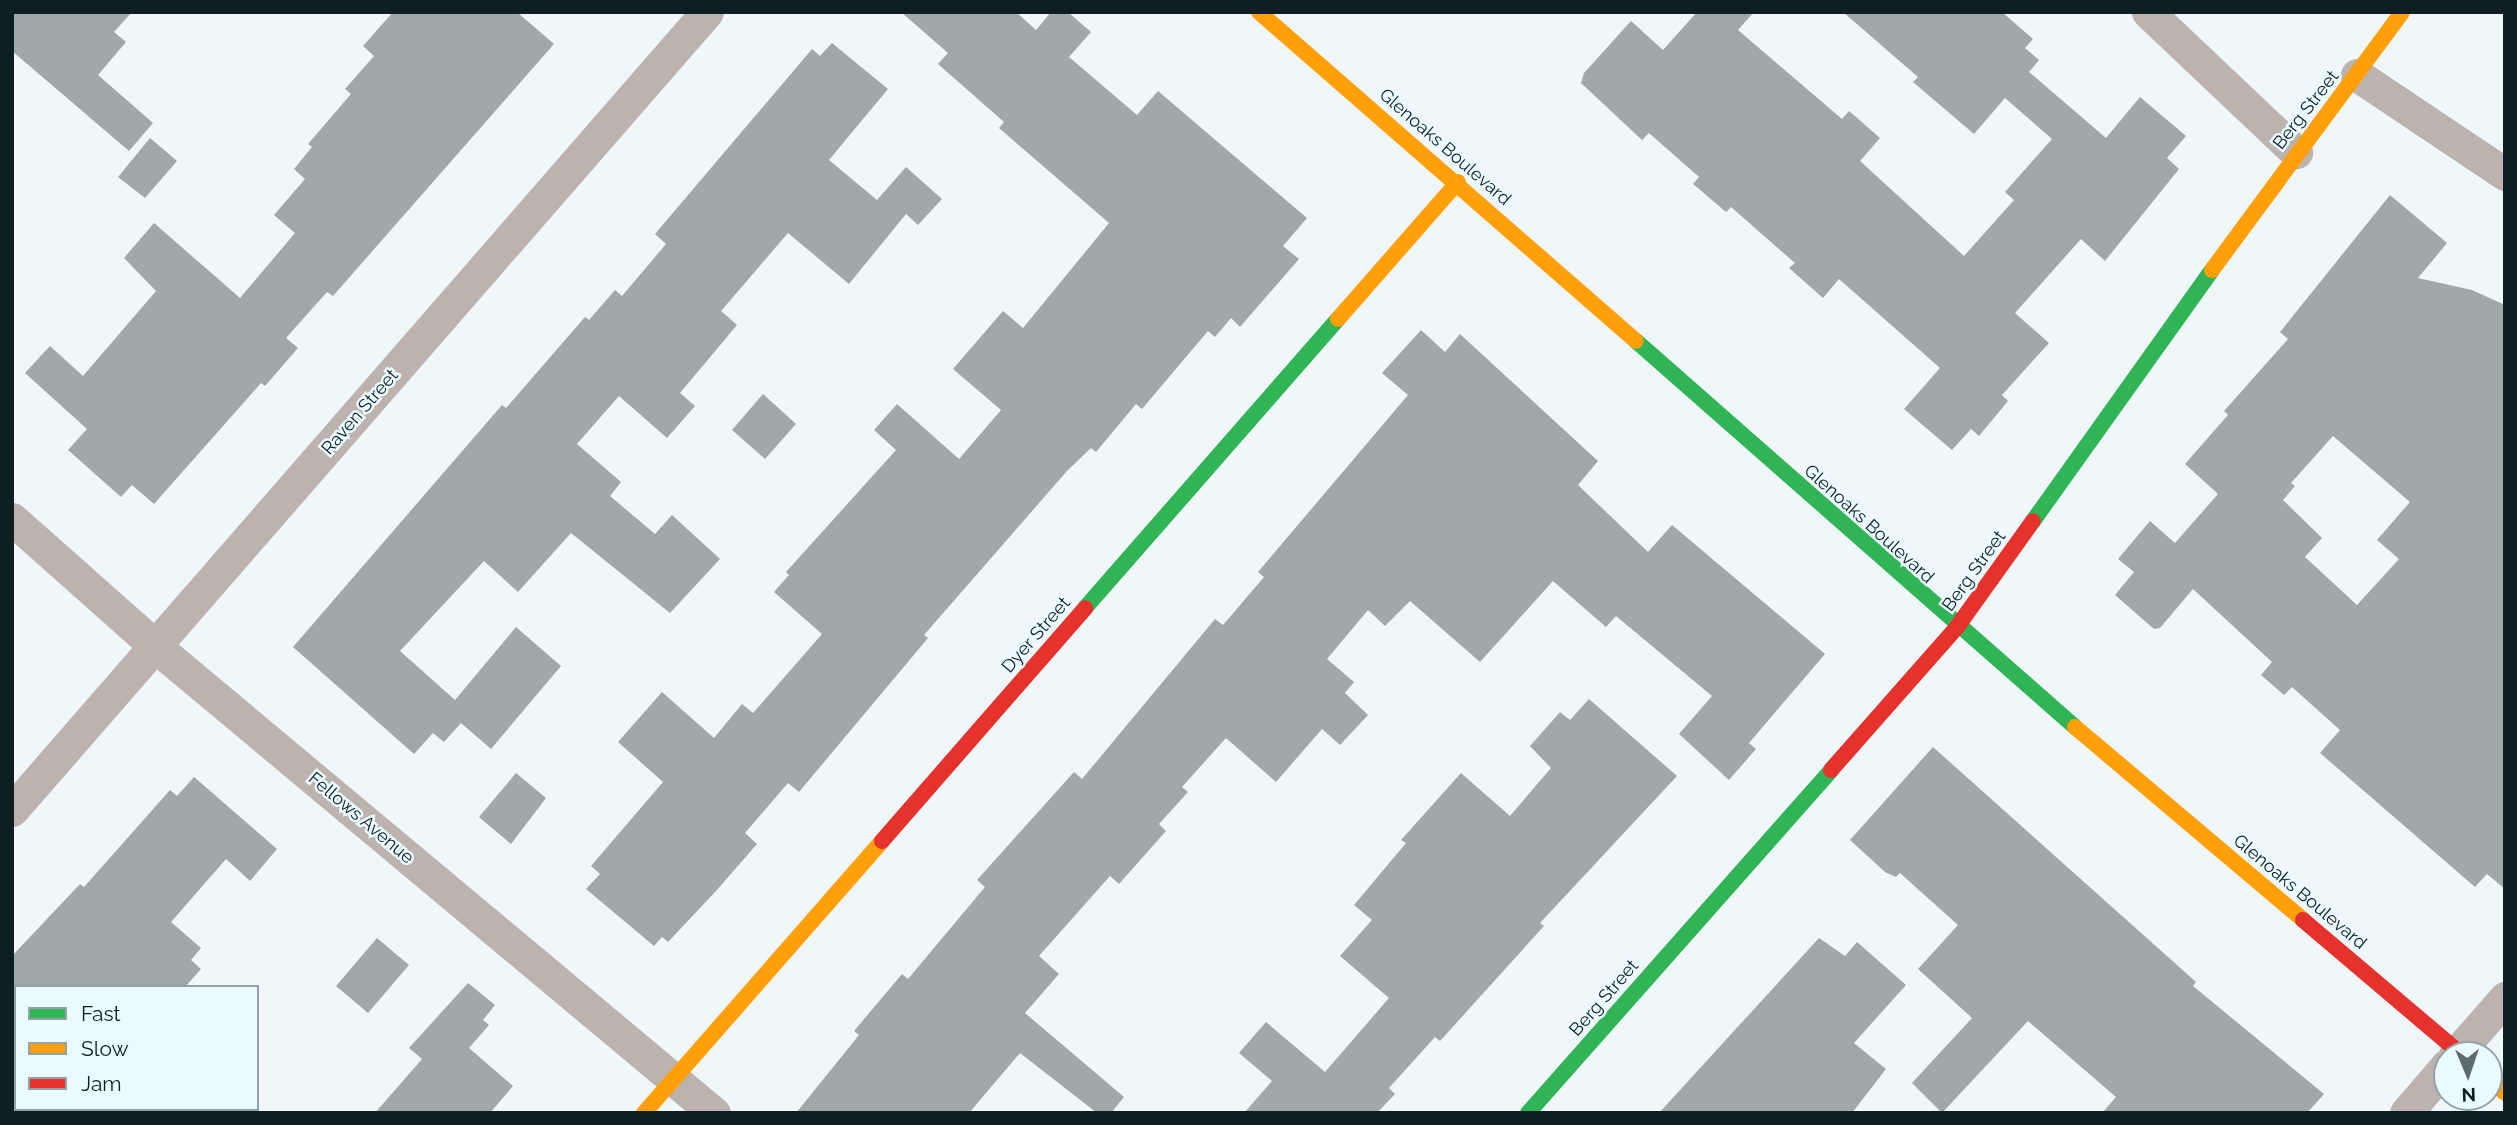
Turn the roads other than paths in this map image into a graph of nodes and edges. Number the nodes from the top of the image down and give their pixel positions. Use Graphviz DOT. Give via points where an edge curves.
graph roads {
  1 [pos="706,12"];
  2 [pos="1259,12"];
  3 [pos="2148,12"];
  4 [pos="2402,12"];
  5 [pos="2357,75"];
  6 [pos="2296,152"];
  7 [pos="2505,174"];
  8 [pos="1458,182"];
  9 [pos="12,519"];
  10 [pos="1957,627"];
  11 [pos="156,647"];
  12 [pos="12,810"];
  13 [pos="2505,998"];
  14 [pos="2437,1041"];
  15 [pos="2469,1041"];
  16 [pos="674,1078"];
  17 [pos="2433,1083"];
  18 [pos="644,1113"];
  19 [pos="714,1113"];
  20 [pos="1528,1113"];
  21 [pos="2406,1113"];
  1 -- 11 [label="street, Raven Street"];
  2 -- 8 [label="street, Glenoaks Boulevard"];
  3 -- 6 [label="street"];
  4 -- 5 [label="street, Berg Street"];
  5 -- 6 [label="street, Berg Street"];
  5 -- 7 [label="street"];
  6 -- 10 [label="street, Berg Street"];
  8 -- 10 [label="street, Glenoaks Boulevard"];
  8 -- 16 [label="street, Dyer Street"];
  9 -- 11 [label="street, Fellows Avenue"];
  10 -- 14 [label="street, Glenoaks Boulevard"];
  10 -- 20 [label="street, Berg Street"];
  11 -- 12 [label="street, Raven Street"];
  11 -- 16 [label="street, Fellows Avenue"];
  13 -- 15 [label="street"];
  16 -- 18 [label="street, Dyer Street"];
  16 -- 19 [label="street, Fellows Avenue"];
  17 -- 21 [label="street"];
}
